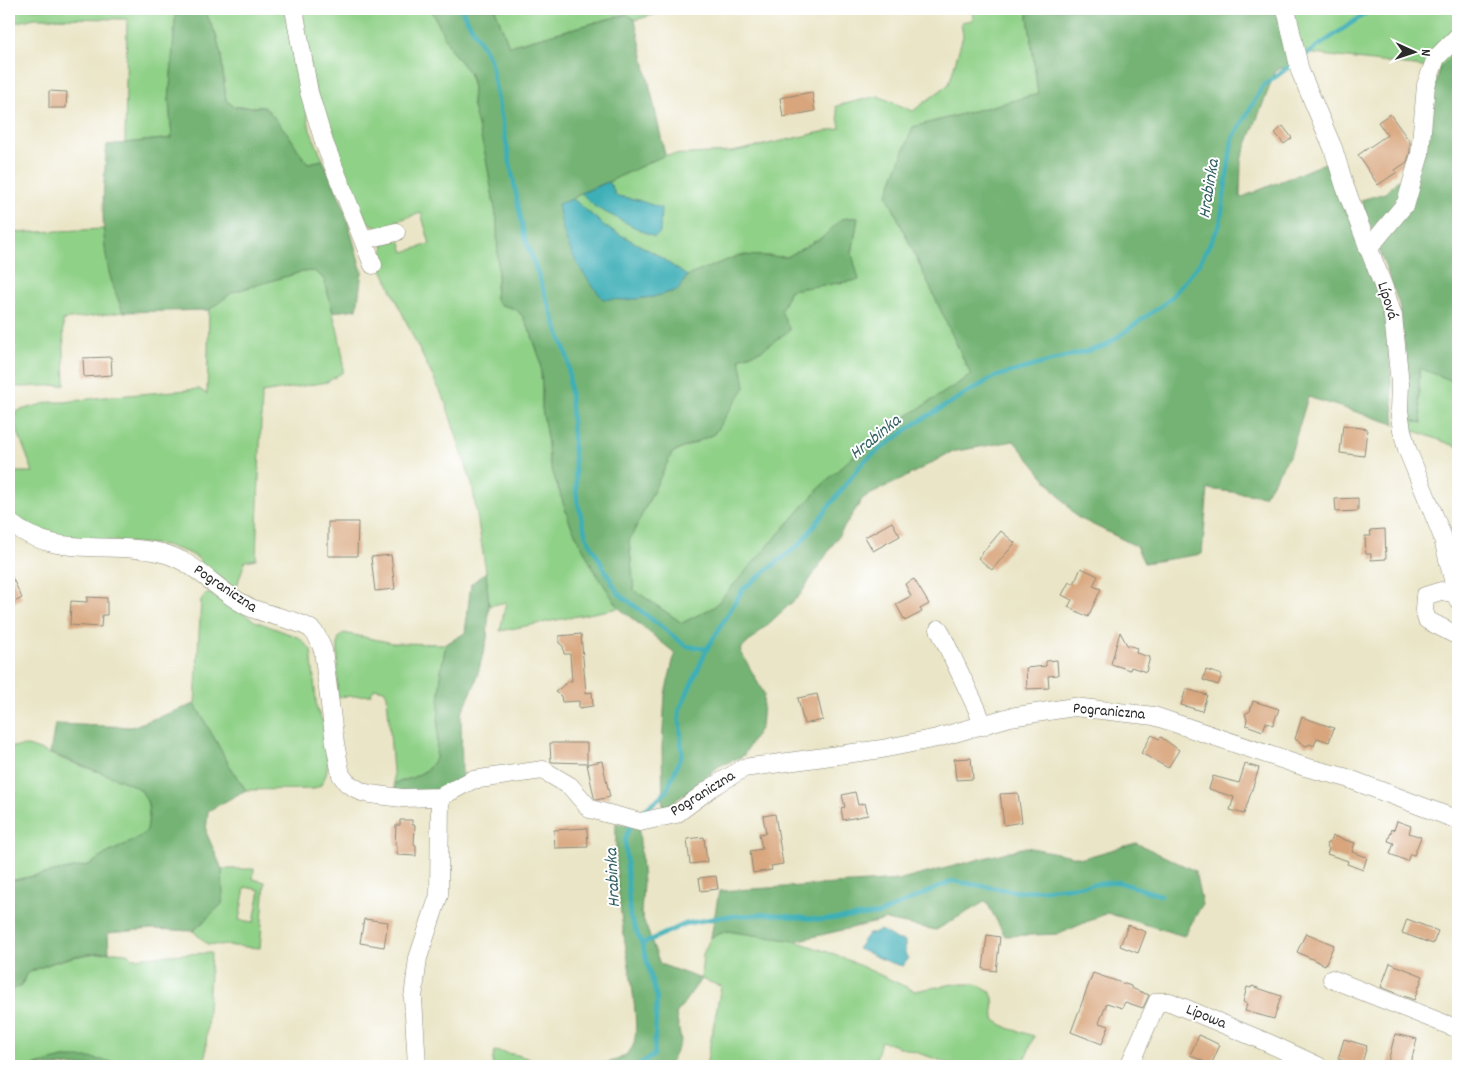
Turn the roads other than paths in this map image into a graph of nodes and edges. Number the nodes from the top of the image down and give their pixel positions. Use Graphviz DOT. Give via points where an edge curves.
graph roads {
  1 [pos="294,9"];
  2 [pos="1286,9"];
  3 [pos="1458,36"];
  4 [pos="396,232"];
  5 [pos="363,240"];
  6 [pos="1368,249"];
  7 [pos="373,264"];
  8 [pos="9,522"];
  9 [pos="1458,597"];
  10 [pos="940,629"];
  11 [pos="1458,636"];
  12 [pos="983,726"];
  13 [pos="440,797"];
  14 [pos="1458,820"];
  15 [pos="1332,979"];
  16 [pos="1458,1028"];
  17 [pos="417,1066"];
  18 [pos="1128,1066"];
  19 [pos="1318,1066"];
  1 -- 5 [label="street" via="310,92 322,134"];
  2 -- 6 [label="street, Lípová" via="1307,90 1333,148"];
  3 -- 6 [label="street" via="1436,58 1426,85 1420,154 1406,203"];
  4 -- 5 [label="street"];
  5 -- 7 [label="street"];
  6 -- 9 [label="street, Lípová" via="1393,316 1402,430 1442,535"];
  8 -- 13 [label="street, Pograniczna" via="28,536 62,546 138,550 175,557 244,605 312,629 323,650 335,743 341,775 347,783 370,794 402,798"];
  9 -- 11 [label="street" via="1441,591 1425,596 1424,610 1428,620"];
  10 -- 12 [label="street"];
  12 -- 13 [label="street, Pograniczna" via="882,749 744,768 676,814 640,822 590,809 570,786 543,770 472,780"];
  12 -- 14 [label="street, Pograniczna" via="1074,707 1154,716 1305,767 1344,776"];
  13 -- 17 [label="street" via="439,895 418,958 413,998"];
  15 -- 16 [label="street"];
  18 -- 19 [label="street, Lipowa" via="1156,1002 1170,1002"];
}
